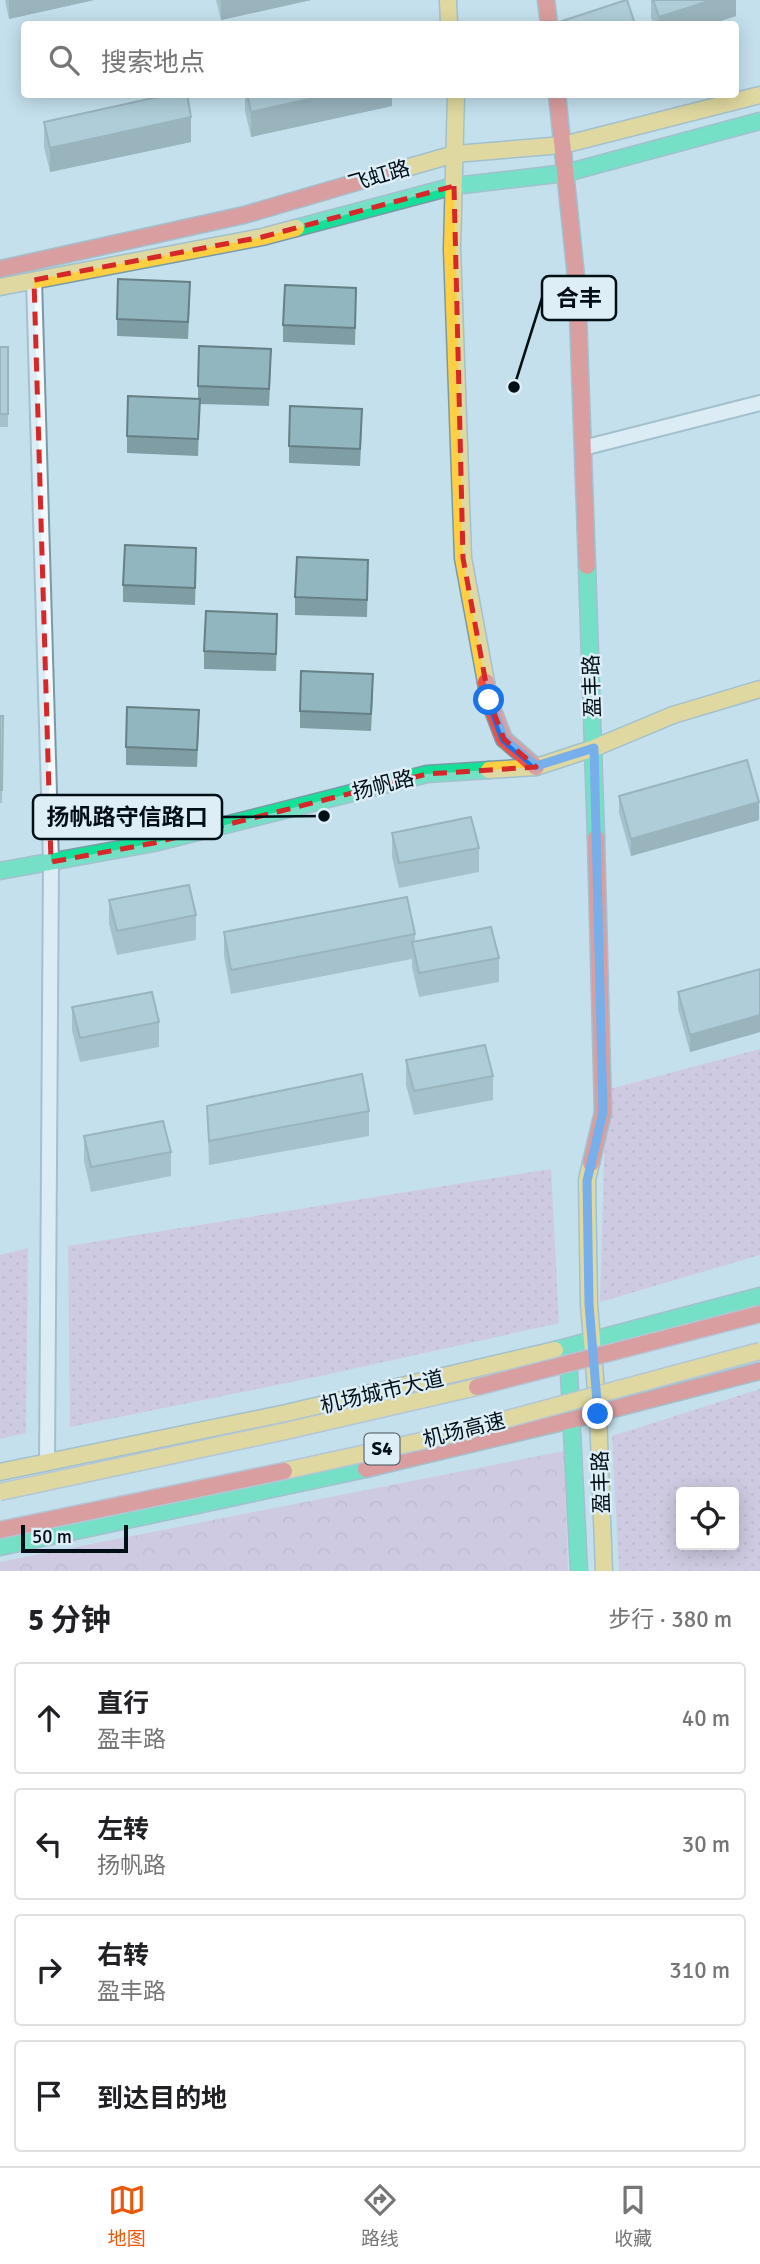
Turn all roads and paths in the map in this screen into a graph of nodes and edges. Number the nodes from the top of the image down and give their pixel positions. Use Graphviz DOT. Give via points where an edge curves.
graph roads {
  1 [pos="448,0"];
  2 [pos="547,0"];
  3 [pos="449,21"];
  4 [pos="549,21"];
  5 [pos="760,95"];
  6 [pos="456,98"];
  7 [pos="557,98"];
  8 [pos="760,121"];
  9 [pos="563,145"];
  10 [pos="454,154"];
  11 [pos="566,173"];
  12 [pos="454,186"];
  13 [pos="0,269"];
  14 [pos="34,280"];
  15 [pos="0,287"];
  16 [pos="760,403"];
  17 [pos="583,448"];
  18 [pos="760,689"];
  19 [pos="594,748"];
  20 [pos="536,766"];
  21 [pos="51,862"];
  22 [pos="0,871"];
  23 [pos="760,1296"];
  24 [pos="760,1314"];
  25 [pos="592,1342"];
  26 [pos="568,1348"];
  27 [pos="760,1351"];
  28 [pos="760,1371"];
  29 [pos="598,1414"];
  30 [pos="571,1421"];
  31 [pos="47,1463"];
  32 [pos="0,1472"];
  33 [pos="0,1492"];
  34 [pos="0,1530"];
  35 [pos="0,1547"];
  36 [pos="579,1571"];
  37 [pos="604,1571"];
  1 -- 3 [label="main road"];
  2 -- 4 [label="main road"];
  5 -- 9 [label="main road, 飞虹路"];
  6 -- 10 [label="main road"];
  7 -- 9 [label="main road, 盈丰路"];
  8 -- 11 [label="main road, 飞虹路"];
  9 -- 10 [label="main road, 飞虹路"];
  9 -- 11 [label="main road, 盈丰路"];
  10 -- 12 [label="main road"];
  10 -- 13 [label="main road, 飞虹路" via="244,215"];
  11 -- 12 [label="main road, 飞虹路"];
  11 -- 17 [label="main road, 盈丰路" via="577,286"];
  12 -- 14 [label="main road, 飞虹路" via="262,237"];
  12 -- 20 [label="main road" via="452,249 463,558 489,700 504,739"];
  14 -- 15 [label="main road, 飞虹路"];
  14 -- 21 [label="street"];
  16 -- 17 [label="street"];
  17 -- 19 [label="main road, 盈丰路"];
  18 -- 19 [label="main road, 扬帆路" via="673,715"];
  19 -- 20 [label="main road, 扬帆路"];
  19 -- 25 [label="main road, 盈丰路" via="603,1112 587,1181"];
  20 -- 21 [label="main road, 扬帆路" via="427,774 154,843"];
  21 -- 22 [label="main road, 扬帆路"];
  21 -- 31 [label="street"];
  23 -- 25 [label="main road, 机场城市大道"];
  24 -- 33 [label="main road, 机场高速 / S4, bridge" via="432,1399"];
  25 -- 26 [label="main road, 机场城市大道"];
  25 -- 29 [label="main road, 盈丰路"];
  26 -- 30 [label="main road, 盈丰路"];
  26 -- 31 [label="main road, 机场城市大道"];
  27 -- 34 [label="main road, 机场高速 / S4, bridge" via="444,1436"];
  28 -- 29 [label="main road"];
  29 -- 30 [label="main road"];
  29 -- 37 [label="main road, 盈丰路"];
  30 -- 35 [label="main road" via="226,1502"];
  30 -- 36 [label="main road, 盈丰路"];
  31 -- 32 [label="main road, 机场城市大道"];
}
